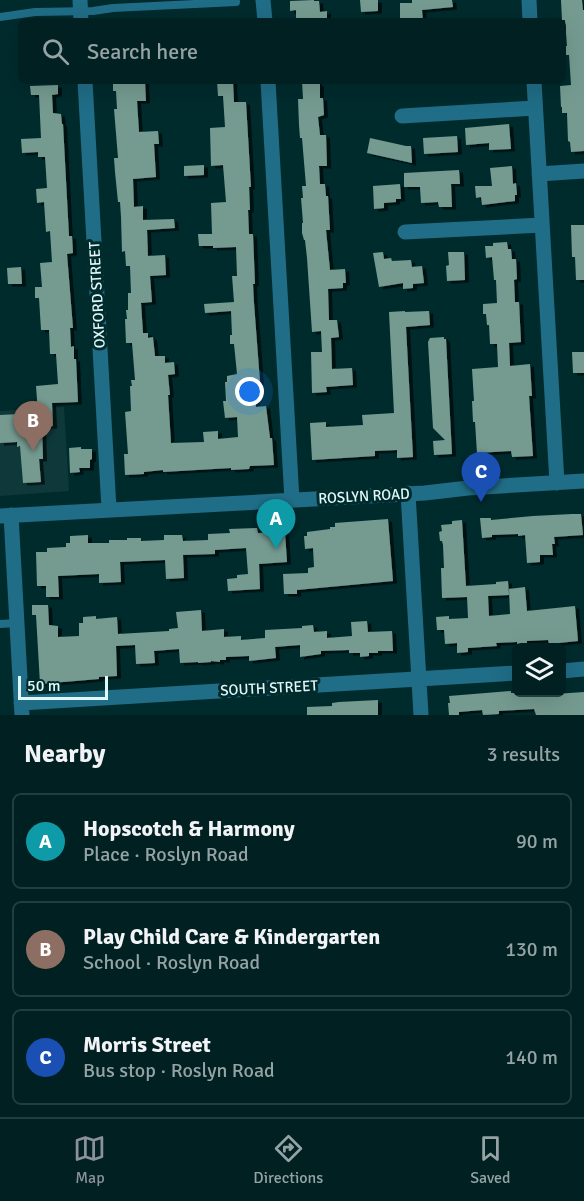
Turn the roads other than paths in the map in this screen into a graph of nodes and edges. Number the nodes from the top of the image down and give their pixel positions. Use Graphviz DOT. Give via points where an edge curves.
graph roads {
  1 [pos="263,0"];
  2 [pos="529,0"];
  3 [pos="236,2"];
  4 [pos="81,11"];
  5 [pos="0,17"];
  6 [pos="265,18"];
  7 [pos="530,18"];
  8 [pos="85,84"];
  9 [pos="268,84"];
  10 [pos="534,84"];
  11 [pos="535,108"];
  12 [pos="402,116"];
  13 [pos="584,171"];
  14 [pos="539,174"];
  15 [pos="542,225"];
  16 [pos="405,232"];
  17 [pos="584,481"];
  18 [pos="557,483"];
  19 [pos="408,494"];
  20 [pos="291,500"];
  21 [pos="109,509"];
  22 [pos="5,516"];
  23 [pos="17,623"];
  24 [pos="0,624"];
  25 [pos="584,669"];
  26 [pos="566,671"];
  27 [pos="512,673"];
  28 [pos="418,679"];
  29 [pos="21,709"];
  30 [pos="421,715"];
  1 -- 6 [label="street"];
  2 -- 7 [label="street"];
  3 -- 4 [label="lane"];
  4 -- 5 [label="lane"];
  8 -- 21 [label="street, OXFORD STREET"];
  9 -- 20 [label="street"];
  10 -- 11 [label="street"];
  11 -- 12 [label="street"];
  11 -- 14 [label="street"];
  13 -- 14 [label="street"];
  14 -- 15 [label="street"];
  15 -- 16 [label="street"];
  15 -- 18 [label="street"];
  17 -- 18 [label="street, ROSLYN ROAD"];
  18 -- 19 [label="street, ROSLYN ROAD"];
  19 -- 20 [label="street, ROSLYN ROAD"];
  19 -- 28 [label="street"];
  20 -- 21 [label="street, ROSLYN ROAD"];
  21 -- 22 [label="street, ROSLYN ROAD"];
  22 -- 23 [label="street"];
  23 -- 24 [label="lane"];
  23 -- 29 [label="street"];
  25 -- 26 [label="street"];
  27 -- 28 [label="street, SOUTH STREET"];
  28 -- 29 [label="street, SOUTH STREET"];
  28 -- 30 [label="street"];
}
